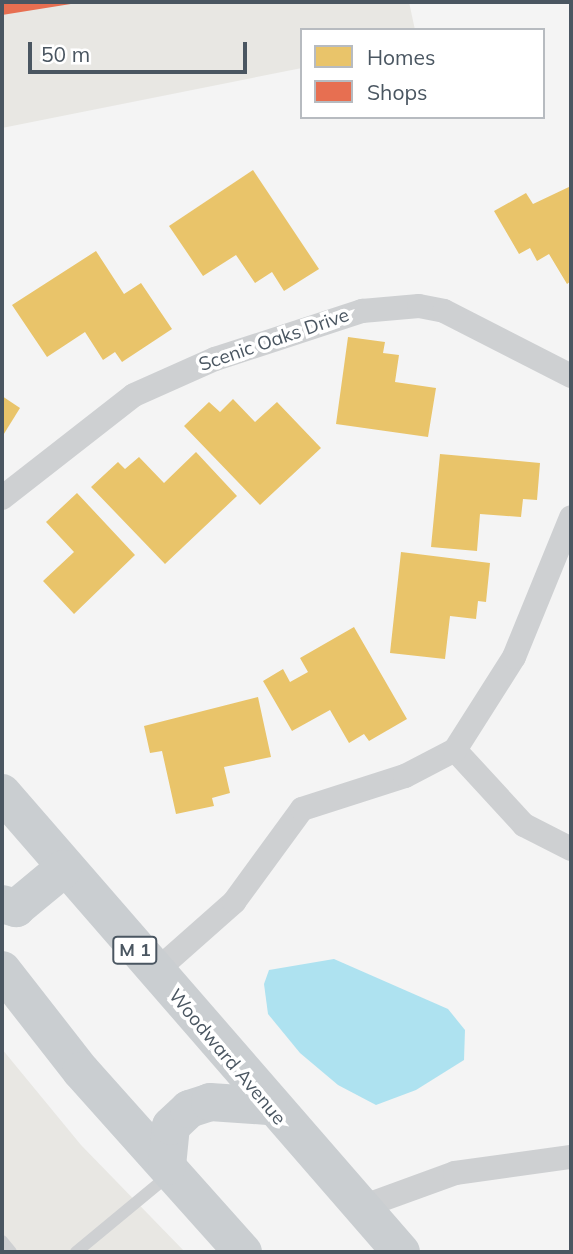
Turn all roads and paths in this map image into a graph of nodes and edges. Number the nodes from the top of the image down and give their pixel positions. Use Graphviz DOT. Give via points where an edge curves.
graph roads {
  1 [pos="571,376"];
  2 [pos="2,498"];
  3 [pos="571,517"];
  4 [pos="455,750"];
  5 [pos="2,793"];
  6 [pos="571,849"];
  7 [pos="63,869"];
  8 [pos="2,904"];
  9 [pos="2,970"];
  10 [pos="155,972"];
  11 [pos="268,1106"];
  12 [pos="571,1157"];
  13 [pos="169,1169"];
  14 [pos="359,1208"];
  15 [pos="2,1241"];
  16 [pos="11,1252"];
  17 [pos="76,1252"];
  18 [pos="243,1252"];
  19 [pos="401,1252"];
  1 -- 2 [label="street, Scenic Oaks Drive" via="444,311 419,306 362,311 215,359 134,395"];
  3 -- 4 [label="street" via="514,657"];
  4 -- 6 [label="street" via="524,825"];
  4 -- 10 [label="street" via="405,776 302,809 234,902"];
  5 -- 7 [label="main road, Woodward Avenue / M 1"];
  7 -- 8 [label="main road" via="16,908"];
  7 -- 10 [label="main road, Woodward Avenue / M 1"];
  9 -- 13 [label="main road"];
  10 -- 11 [label="main road, Woodward Avenue / M 1"];
  11 -- 13 [label="main road" via="210,1101 189,1109 172,1126"];
  11 -- 14 [label="main road, Woodward Avenue / M 1"];
  12 -- 14 [label="street" via="455,1172"];
  13 -- 17 [label="lane"];
  13 -- 18 [label="main road"];
  14 -- 19 [label="main road, Woodward Avenue / M 1"];
  15 -- 16 [label="lane"];
}
